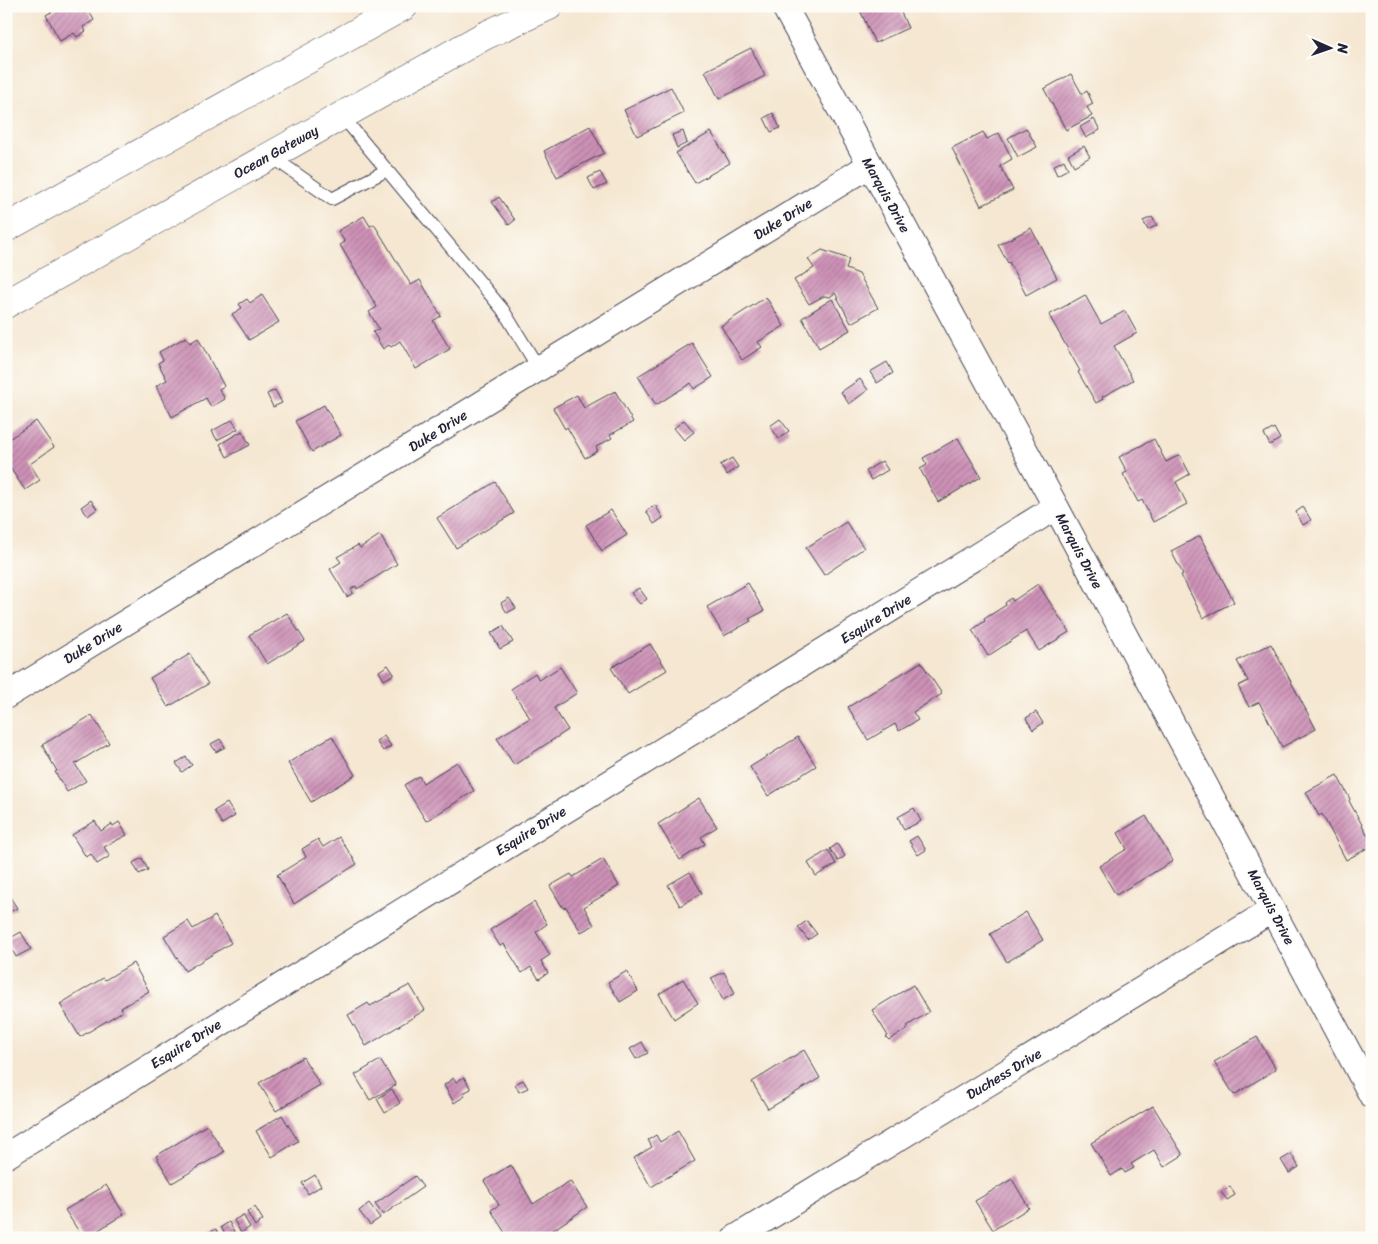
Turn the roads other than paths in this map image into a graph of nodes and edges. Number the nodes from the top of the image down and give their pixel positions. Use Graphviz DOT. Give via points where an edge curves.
graph roads {
  1 [pos="404,6"];
  2 [pos="549,6"];
  3 [pos="784,6"];
  4 [pos="342,116"];
  5 [pos="271,156"];
  6 [pos="870,165"];
  7 [pos="387,170"];
  8 [pos="6,228"];
  9 [pos="6,304"];
  10 [pos="539,369"];
  11 [pos="1056,507"];
  12 [pos="6,696"];
  13 [pos="1272,910"];
  14 [pos="1372,1096"];
  15 [pos="6,1156"];
  16 [pos="735,1238"];
  1 -- 8 [label="main road"];
  2 -- 4 [label="main road, Ocean Gateway" via="484,36"];
  3 -- 6 [label="street, Marquis Drive"];
  4 -- 5 [label="main road, Ocean Gateway"];
  4 -- 7 [label="lane"];
  5 -- 7 [label="lane" via="332,199"];
  5 -- 9 [label="main road, Ocean Gateway"];
  6 -- 10 [label="street, Duke Drive"];
  6 -- 11 [label="street, Marquis Drive"];
  7 -- 10 [label="lane" via="503,310"];
  10 -- 12 [label="street, Duke Drive"];
  11 -- 13 [label="street, Marquis Drive"];
  11 -- 15 [label="street, Esquire Drive"];
  13 -- 14 [label="street, Marquis Drive"];
  13 -- 16 [label="street, Duchess Drive"];
}
